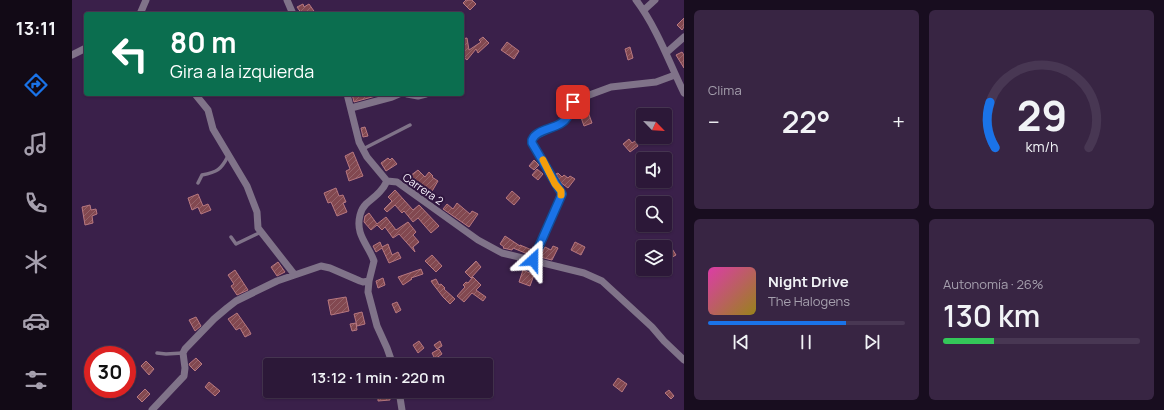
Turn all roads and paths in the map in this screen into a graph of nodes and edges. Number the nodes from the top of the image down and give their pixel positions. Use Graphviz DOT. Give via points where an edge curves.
graph roads {
  1 [pos="146,0"];
  2 [pos="287,0"];
  3 [pos="636,0"];
  4 [pos="655,0"];
  5 [pos="644,10"];
  6 [pos="142,12"];
  7 [pos="292,12"];
  8 [pos="684,37"];
  9 [pos="84,49"];
  10 [pos="666,53"];
  11 [pos="72,55"];
  12 [pos="684,74"];
  13 [pos="675,75"];
  14 [pos="679,82"];
  15 [pos="684,93"];
  16 [pos="197,96"];
  17 [pos="348,96"];
  18 [pos="394,96"];
  19 [pos="351,108"];
  20 [pos="410,125"];
  21 [pos="362,149"];
  22 [pos="229,155"];
  23 [pos="386,181"];
  24 [pos="198,183"];
  25 [pos="261,232"];
  26 [pos="231,237"];
  27 [pos="533,260"];
  28 [pos="294,274"];
  29 [pos="369,281"];
  30 [pos="183,352"];
  31 [pos="157,353"];
  32 [pos="391,358"];
  33 [pos="684,360"];
  34 [pos="400,398"];
  35 [pos="152,410"];
  36 [pos="402,410"];
  1 -- 6 [label="street"];
  2 -- 7 [label="street"];
  3 -- 5 [label="street"];
  4 -- 5 [label="street"];
  5 -- 10 [label="street"];
  8 -- 10 [label="street"];
  9 -- 11 [label="street"];
  10 -- 13 [label="street"];
  12 -- 14 [label="street"];
  13 -- 14 [label="street"];
  13 -- 27 [label="street" via="656,82 611,87 570,103 569,114 562,123 533,137 532,143 562,194"];
  14 -- 15 [label="street"];
  16 -- 22 [label="street" via="208,110 213,130"];
  17 -- 19 [label="street, Carrera 2"];
  18 -- 19 [label="street"];
  19 -- 21 [label="street, Carrera 2"];
  20 -- 21 [label="lane"];
  21 -- 23 [label="street, Carrera 2"];
  22 -- 24 [label="lane" via="224,165 214,172 202,175"];
  22 -- 25 [label="street" via="247,186"];
  23 -- 27 [label="street, Carrera 2" via="397,182 494,250"];
  23 -- 29 [label="street" via="378,195 365,205 359,221 358,229 374,261"];
  25 -- 26 [label="lane" via="236,244"];
  25 -- 28 [label="street"];
  27 -- 33 [label="street, Carrera 2" via="584,273 602,281"];
  28 -- 29 [label="street" via="325,266 360,281"];
  28 -- 30 [label="street" via="236,301 214,319"];
  29 -- 32 [label="street" via="368,292 377,326"];
  30 -- 31 [label="lane"];
  30 -- 35 [label="street" via="184,376"];
  34 -- 36 [label="street"];
}
